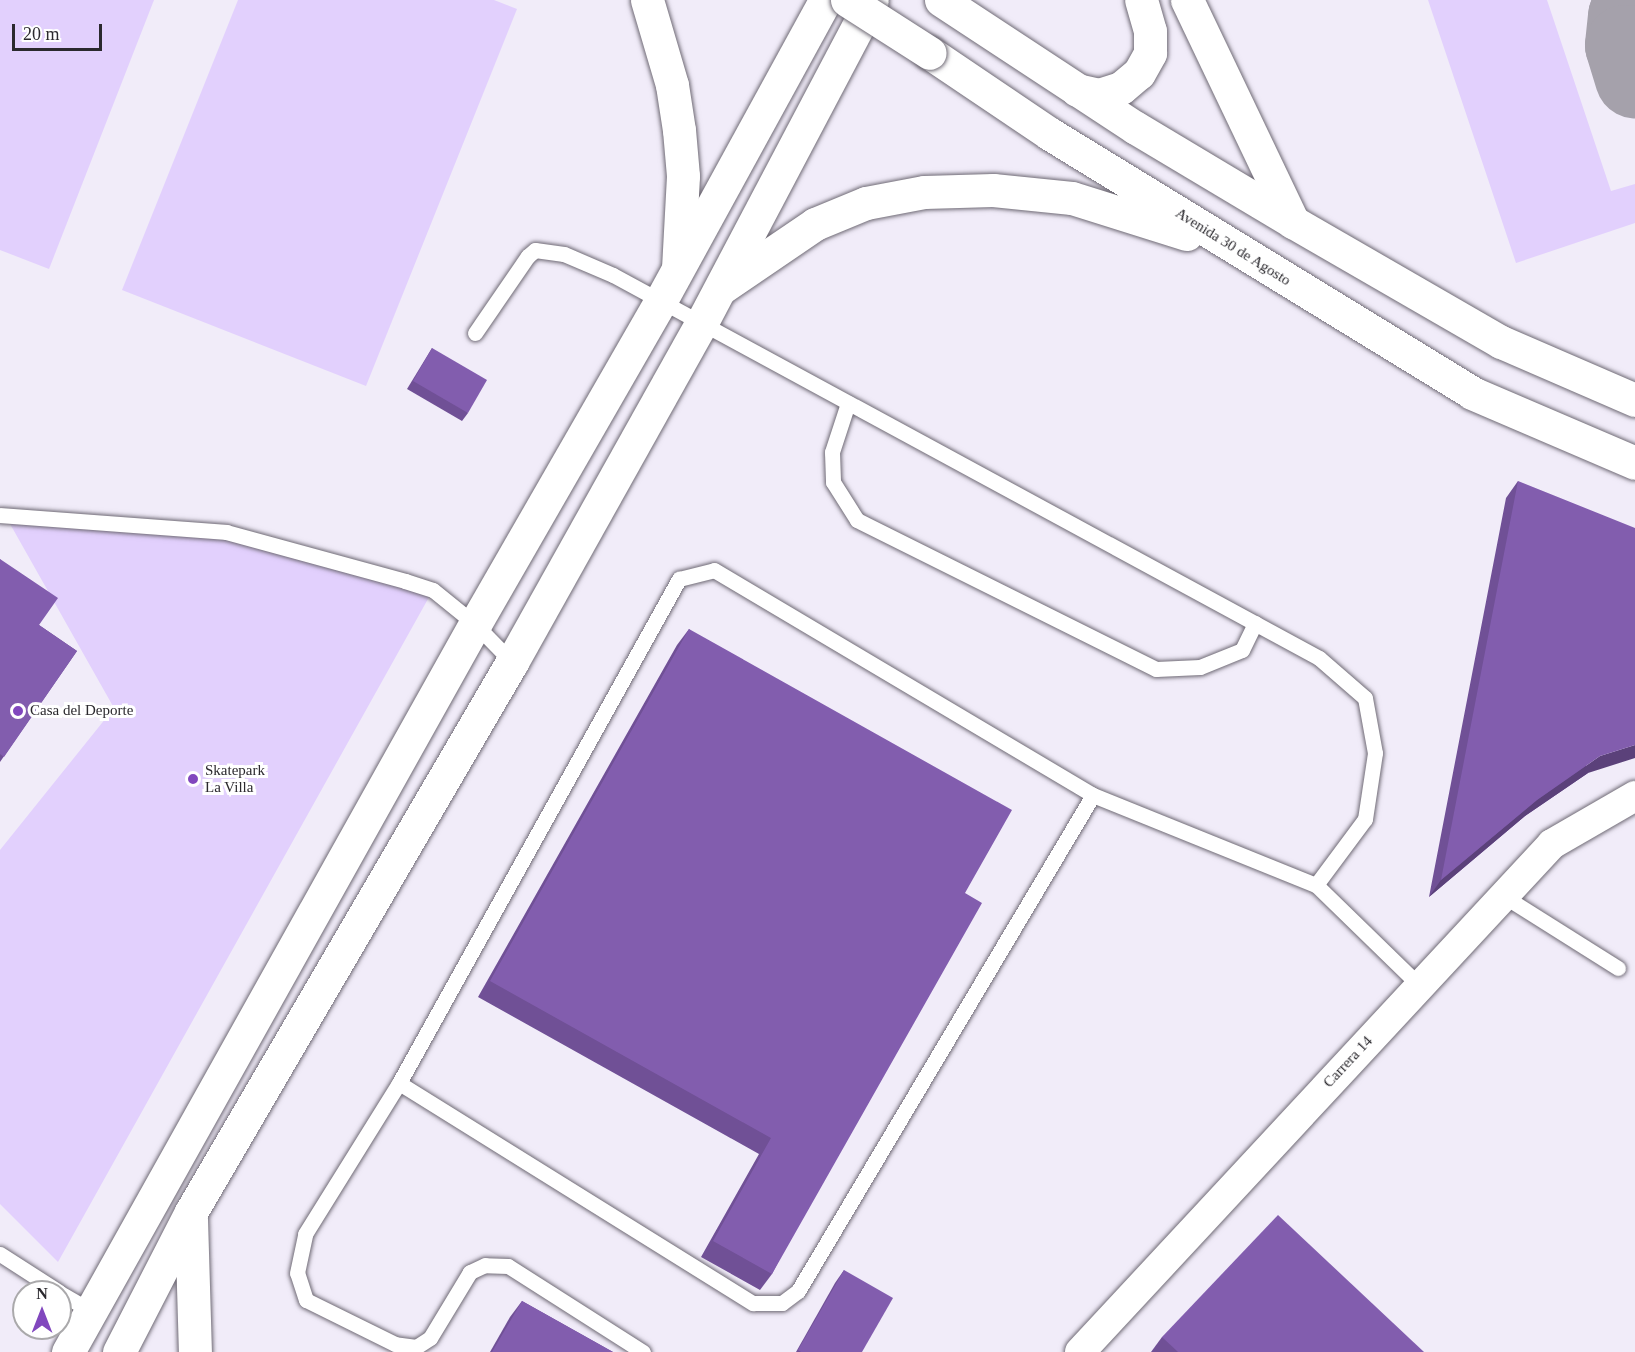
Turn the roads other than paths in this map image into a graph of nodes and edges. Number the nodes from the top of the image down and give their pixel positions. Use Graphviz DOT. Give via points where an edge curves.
graph roads {
  1 [pos="647,0"];
  2 [pos="825,0"];
  3 [pos="847,0"];
  4 [pos="872,0"];
  5 [pos="1141,0"];
  6 [pos="1187,0"];
  7 [pos="948,5"];
  8 [pos="1077,90"];
  9 [pos="1293,222"];
  10 [pos="678,268"];
  11 [pos="1271,271"];
  12 [pos="721,288"];
  13 [pos="660,302"];
  14 [pos="701,324"];
  15 [pos="475,333"];
  16 [pos="1635,400"];
  17 [pos="848,403"];
  18 [pos="1635,463"];
  19 [pos="0,515"];
  20 [pos="1255,623"];
  21 [pos="475,624"];
  22 [pos="512,662"];
  23 [pos="1093,795"];
  24 [pos="1635,796"];
  25 [pos="1316,885"];
  26 [pos="1502,895"];
  27 [pos="1618,968"];
  28 [pos="1419,985"];
  29 [pos="399,1083"];
  30 [pos="191,1212"];
  31 [pos="0,1254"];
  32 [pos="40,1280"];
  33 [pos="72,1300"];
  34 [pos="91,1311"];
  35 [pos="68,1352"];
  36 [pos="119,1352"];
  37 [pos="195,1352"];
  38 [pos="643,1352"];
  39 [pos="1080,1352"];
  1 -- 10 [label="street" via="672,85 679,130 682,199"];
  2 -- 10 [label="street"];
  3 -- 11 [label="street, Avenida 30 de Agosto, bridge" via="1050,134"];
  4 -- 12 [label="street"];
  5 -- 8 [label="street" via="1150,31 1150,52 1139,73 1121,88 1099,95"];
  6 -- 9 [label="street"];
  7 -- 8 [label="street"];
  8 -- 9 [label="street"];
  9 -- 16 [label="street" via="1501,342"];
  10 -- 13 [label="street"];
  11 -- 12 [label="street" via="1194,237 1072,198 981,190 924,192 866,203 815,224"];
  11 -- 18 [label="street, Avenida 30 de Agosto" via="1472,393"];
  12 -- 14 [label="street"];
  13 -- 14 [label="lane"];
  13 -- 15 [label="lane" via="564,254 535,250"];
  13 -- 21 [label="street"];
  14 -- 17 [label="lane"];
  14 -- 22 [label="street"];
  17 -- 20 [label="lane"];
  17 -- 20 [label="lane" via="832,452 833,482 857,520 1156,669 1200,667 1242,650"];
  19 -- 21 [label="lane" via="226,532 433,590"];
  20 -- 25 [label="lane" via="1319,658 1365,698 1375,753 1365,819"];
  21 -- 22 [label="lane"];
  21 -- 34 [label="street"];
  22 -- 30 [label="street"];
  23 -- 25 [label="lane"];
  23 -- 29 [label="lane" via="798,1291 782,1303 753,1303"];
  23 -- 29 [label="lane" via="714,570 679,579"];
  24 -- 26 [label="street, Carrera 14" via="1552,844"];
  25 -- 28 [label="lane"];
  26 -- 27 [label="lane"];
  26 -- 28 [label="street, Carrera 14"];
  28 -- 39 [label="street, Carrera 14"];
  29 -- 38 [label="lane" via="305,1234 297,1273 306,1300 395,1344 416,1347 430,1338 470,1272 485,1265 508,1266"];
  30 -- 36 [label="street"];
  30 -- 37 [label="street"];
  31 -- 32 [label="lane"];
  33 -- 34 [label="lane"];
  34 -- 35 [label="street"];
}
